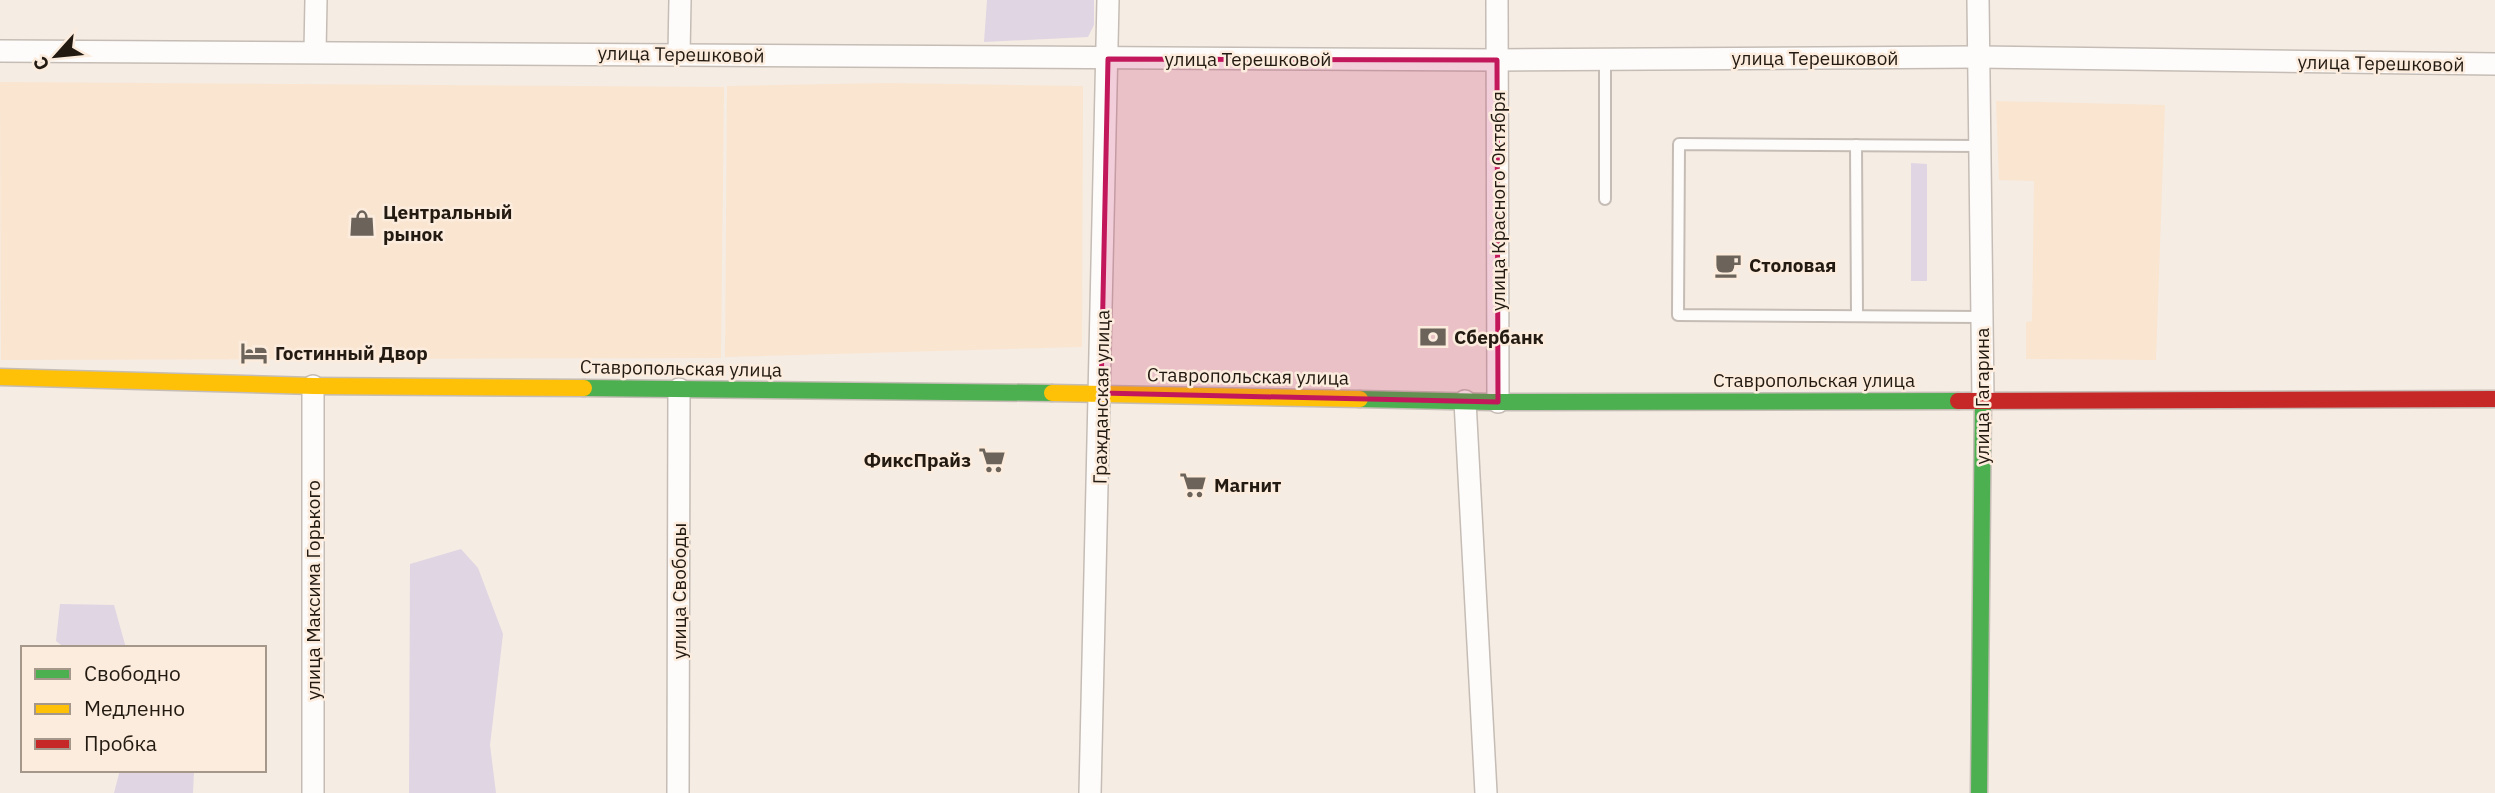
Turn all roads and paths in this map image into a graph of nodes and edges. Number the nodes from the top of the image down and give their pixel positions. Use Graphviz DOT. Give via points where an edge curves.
graph roads {
  1 [pos="316,0"];
  2 [pos="680,0"];
  3 [pos="1108,0"];
  4 [pos="1497,0"];
  5 [pos="1978,0"];
  6 [pos="0,51"];
  7 [pos="315,51"];
  8 [pos="679,54"];
  9 [pos="1978,57"];
  10 [pos="1108,59"];
  11 [pos="1605,59"];
  12 [pos="1497,60"];
  13 [pos="2495,64"];
  14 [pos="1856,145"];
  15 [pos="1979,146"];
  16 [pos="1605,199"];
  17 [pos="1857,316"];
  18 [pos="1982,317"];
  19 [pos="0,377"];
  20 [pos="313,386"];
  21 [pos="679,389"];
  22 [pos="1101,393"];
  23 [pos="2495,399"];
  24 [pos="1983,400"];
  25 [pos="1465,401"];
  26 [pos="1498,402"];
  27 [pos="313,793"];
  28 [pos="678,793"];
  29 [pos="1090,793"];
  30 [pos="1486,793"];
  31 [pos="1979,793"];
  1 -- 7 [label="street"];
  2 -- 8 [label="street"];
  3 -- 10 [label="street, Гражданская улица"];
  4 -- 12 [label="street, улица Красного Октября"];
  5 -- 9 [label="street, улица Гагарина"];
  6 -- 7 [label="street, улица Терешковой"];
  7 -- 8 [label="street, улица Терешковой"];
  8 -- 10 [label="street, улица Терешковой"];
  9 -- 11 [label="street, улица Терешковой"];
  9 -- 13 [label="street, улица Терешковой"];
  9 -- 15 [label="street, улица Гагарина"];
  10 -- 12 [label="street, улица Терешковой"];
  10 -- 22 [label="street, Гражданская улица"];
  11 -- 12 [label="street, улица Терешковой"];
  11 -- 16 [label="lane"];
  12 -- 26 [label="street, улица Красного Октября"];
  14 -- 15 [label="lane"];
  14 -- 17 [label="lane"];
  14 -- 17 [label="lane" via="1679,144 1678,315"];
  15 -- 18 [label="street, улица Гагарина"];
  17 -- 18 [label="lane"];
  18 -- 24 [label="street, улица Гагарина"];
  19 -- 20 [label="street, Ставропольская улица"];
  20 -- 21 [label="street, Ставропольская улица"];
  20 -- 27 [label="street, улица Максима Горького"];
  21 -- 22 [label="street, Ставропольская улица"];
  21 -- 28 [label="street, улица Свободы"];
  22 -- 25 [label="street, Ставропольская улица"];
  22 -- 29 [label="street, Гражданская улица"];
  23 -- 24 [label="street, Ставропольская улица"];
  24 -- 26 [label="street, Ставропольская улица"];
  24 -- 31 [label="street, улица Гагарина"];
  25 -- 26 [label="street, Ставропольская улица"];
  25 -- 30 [label="street"];
}
